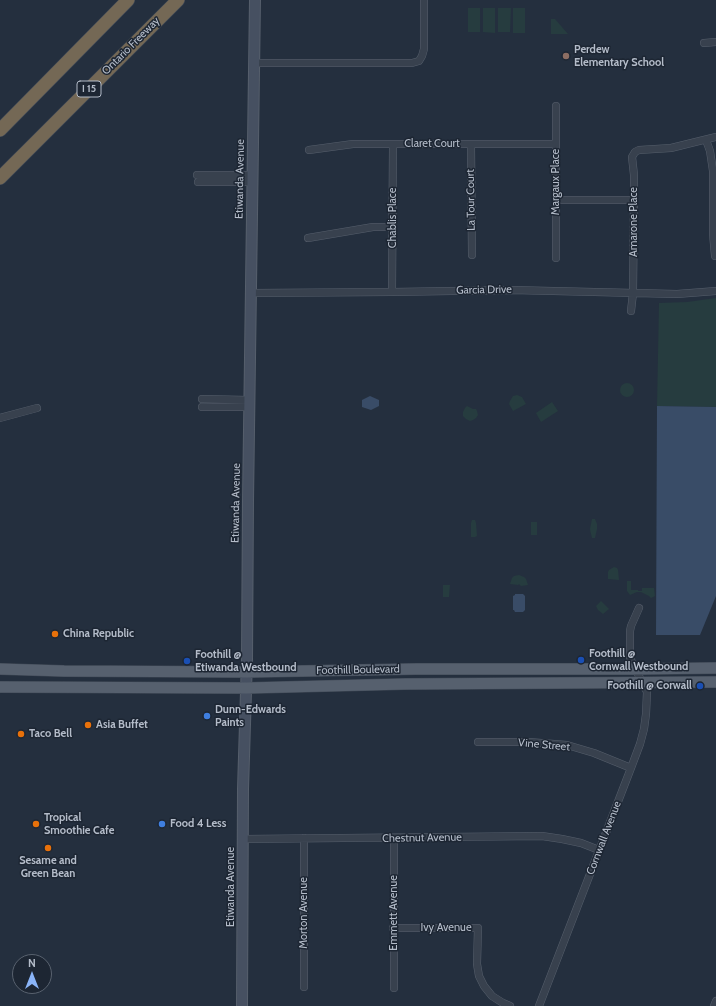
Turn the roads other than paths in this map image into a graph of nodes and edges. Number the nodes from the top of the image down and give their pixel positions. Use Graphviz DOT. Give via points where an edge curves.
graph roads {
  1 [pos="128,0"];
  2 [pos="178,0"];
  3 [pos="255,0"];
  4 [pos="424,0"];
  5 [pos="716,42"];
  6 [pos="704,43"];
  7 [pos="254,63"];
  8 [pos="556,106"];
  9 [pos="0,130"];
  10 [pos="716,137"];
  11 [pos="706,140"];
  12 [pos="393,144"];
  13 [pos="471,144"];
  14 [pos="556,144"];
  15 [pos="309,150"];
  16 [pos="0,178"];
  17 [pos="197,178"];
  18 [pos="252,179"];
  19 [pos="556,200"];
  20 [pos="634,200"];
  21 [pos="393,227"];
  22 [pos="308,238"];
  23 [pos="472,255"];
  24 [pos="715,256"];
  25 [pos="556,258"];
  26 [pos="716,291"];
  27 [pos="392,292"];
  28 [pos="251,293"];
  29 [pos="633,293"];
  30 [pos="631,311"];
  31 [pos="202,403"];
  32 [pos="249,404"];
  33 [pos="37,408"];
  34 [pos="0,418"];
  35 [pos="639,608"];
  36 [pos="716,668"];
  37 [pos="0,669"];
  38 [pos="635,669"];
  39 [pos="247,672"];
  40 [pos="642,682"];
  41 [pos="716,682"];
  42 [pos="0,687"];
  43 [pos="246,688"];
  44 [pos="478,742"];
  45 [pos="632,768"];
  46 [pos="304,838"];
  47 [pos="394,838"];
  48 [pos="243,839"];
  49 [pos="599,850"];
  50 [pos="393,928"];
  51 [pos="304,987"];
  52 [pos="394,988"];
  53 [pos="716,1001"];
  54 [pos="242,1006"];
  55 [pos="510,1006"];
  56 [pos="539,1006"];
  57 [pos="714,1006"];
  1 -- 9 [label="highway"];
  2 -- 16 [label="highway, Ontario Freeway / I 15"];
  3 -- 7 [label="main road, Etiwanda Avenue"];
  4 -- 7 [label="street" via="424,49 419,61 404,64"];
  5 -- 6 [label="street"];
  7 -- 18 [label="main road, Etiwanda Avenue"];
  8 -- 14 [label="street, Margaux Place"];
  10 -- 11 [label="street"];
  11 -- 20 [label="street, Amarone Place" via="671,148 635,152 632,157"];
  11 -- 24 [label="street" via="713,171"];
  12 -- 13 [label="street, Claret Court"];
  12 -- 15 [label="street, Claret Court" via="353,144"];
  12 -- 21 [label="street, Chablis Place"];
  13 -- 14 [label="street, Claret Court"];
  13 -- 23 [label="street, La Tour Court"];
  14 -- 19 [label="street, Margaux Place"];
  17 -- 18 [label="street"];
  18 -- 28 [label="main road, Etiwanda Avenue"];
  19 -- 20 [label="street"];
  19 -- 25 [label="street, Margaux Place"];
  20 -- 29 [label="street, Amarone Place"];
  21 -- 22 [label="street"];
  21 -- 27 [label="street, Chablis Place"];
  26 -- 29 [label="street, Garcia Drive" via="677,294"];
  27 -- 28 [label="street, Garcia Drive"];
  27 -- 29 [label="street, Garcia Drive" via="512,290"];
  28 -- 32 [label="main road, Etiwanda Avenue"];
  29 -- 30 [label="street, Amarone Place"];
  31 -- 32 [label="street"];
  32 -- 39 [label="main road, Etiwanda Avenue"];
  33 -- 34 [label="street"];
  35 -- 38 [label="street, Cornwall Avenue" via="630,631 630,658"];
  36 -- 38 [label="main road, Foothill Boulevard"];
  37 -- 39 [label="main road, Foothill Boulevard"];
  38 -- 39 [label="main road, Foothill Boulevard"];
  38 -- 40 [label="street, Cornwall Avenue"];
  39 -- 43 [label="main road, Etiwanda Avenue"];
  40 -- 41 [label="main road, Foothill Boulevard"];
  40 -- 43 [label="main road, Foothill Boulevard"];
  40 -- 45 [label="street, Cornwall Avenue" via="647,692 646,714"];
  42 -- 43 [label="main road, Foothill Boulevard"];
  43 -- 48 [label="main road, Etiwanda Avenue"];
  44 -- 45 [label="street, Vine Street" via="567,745"];
  45 -- 49 [label="street, Cornwall Avenue"];
  46 -- 47 [label="street, Chestnut Avenue"];
  46 -- 48 [label="street, Chestnut Avenue"];
  46 -- 51 [label="street, Morton Avenue"];
  47 -- 49 [label="street, Chestnut Avenue" via="549,837 581,843"];
  47 -- 50 [label="street, Emmett Avenue"];
  48 -- 54 [label="main road, Etiwanda Avenue"];
  49 -- 56 [label="street, Cornwall Avenue"];
  50 -- 52 [label="street, Emmett Avenue"];
  50 -- 55 [label="street, Ivy Avenue" via="478,928 479,976 492,996"];
  53 -- 57 [label="street"];
}
